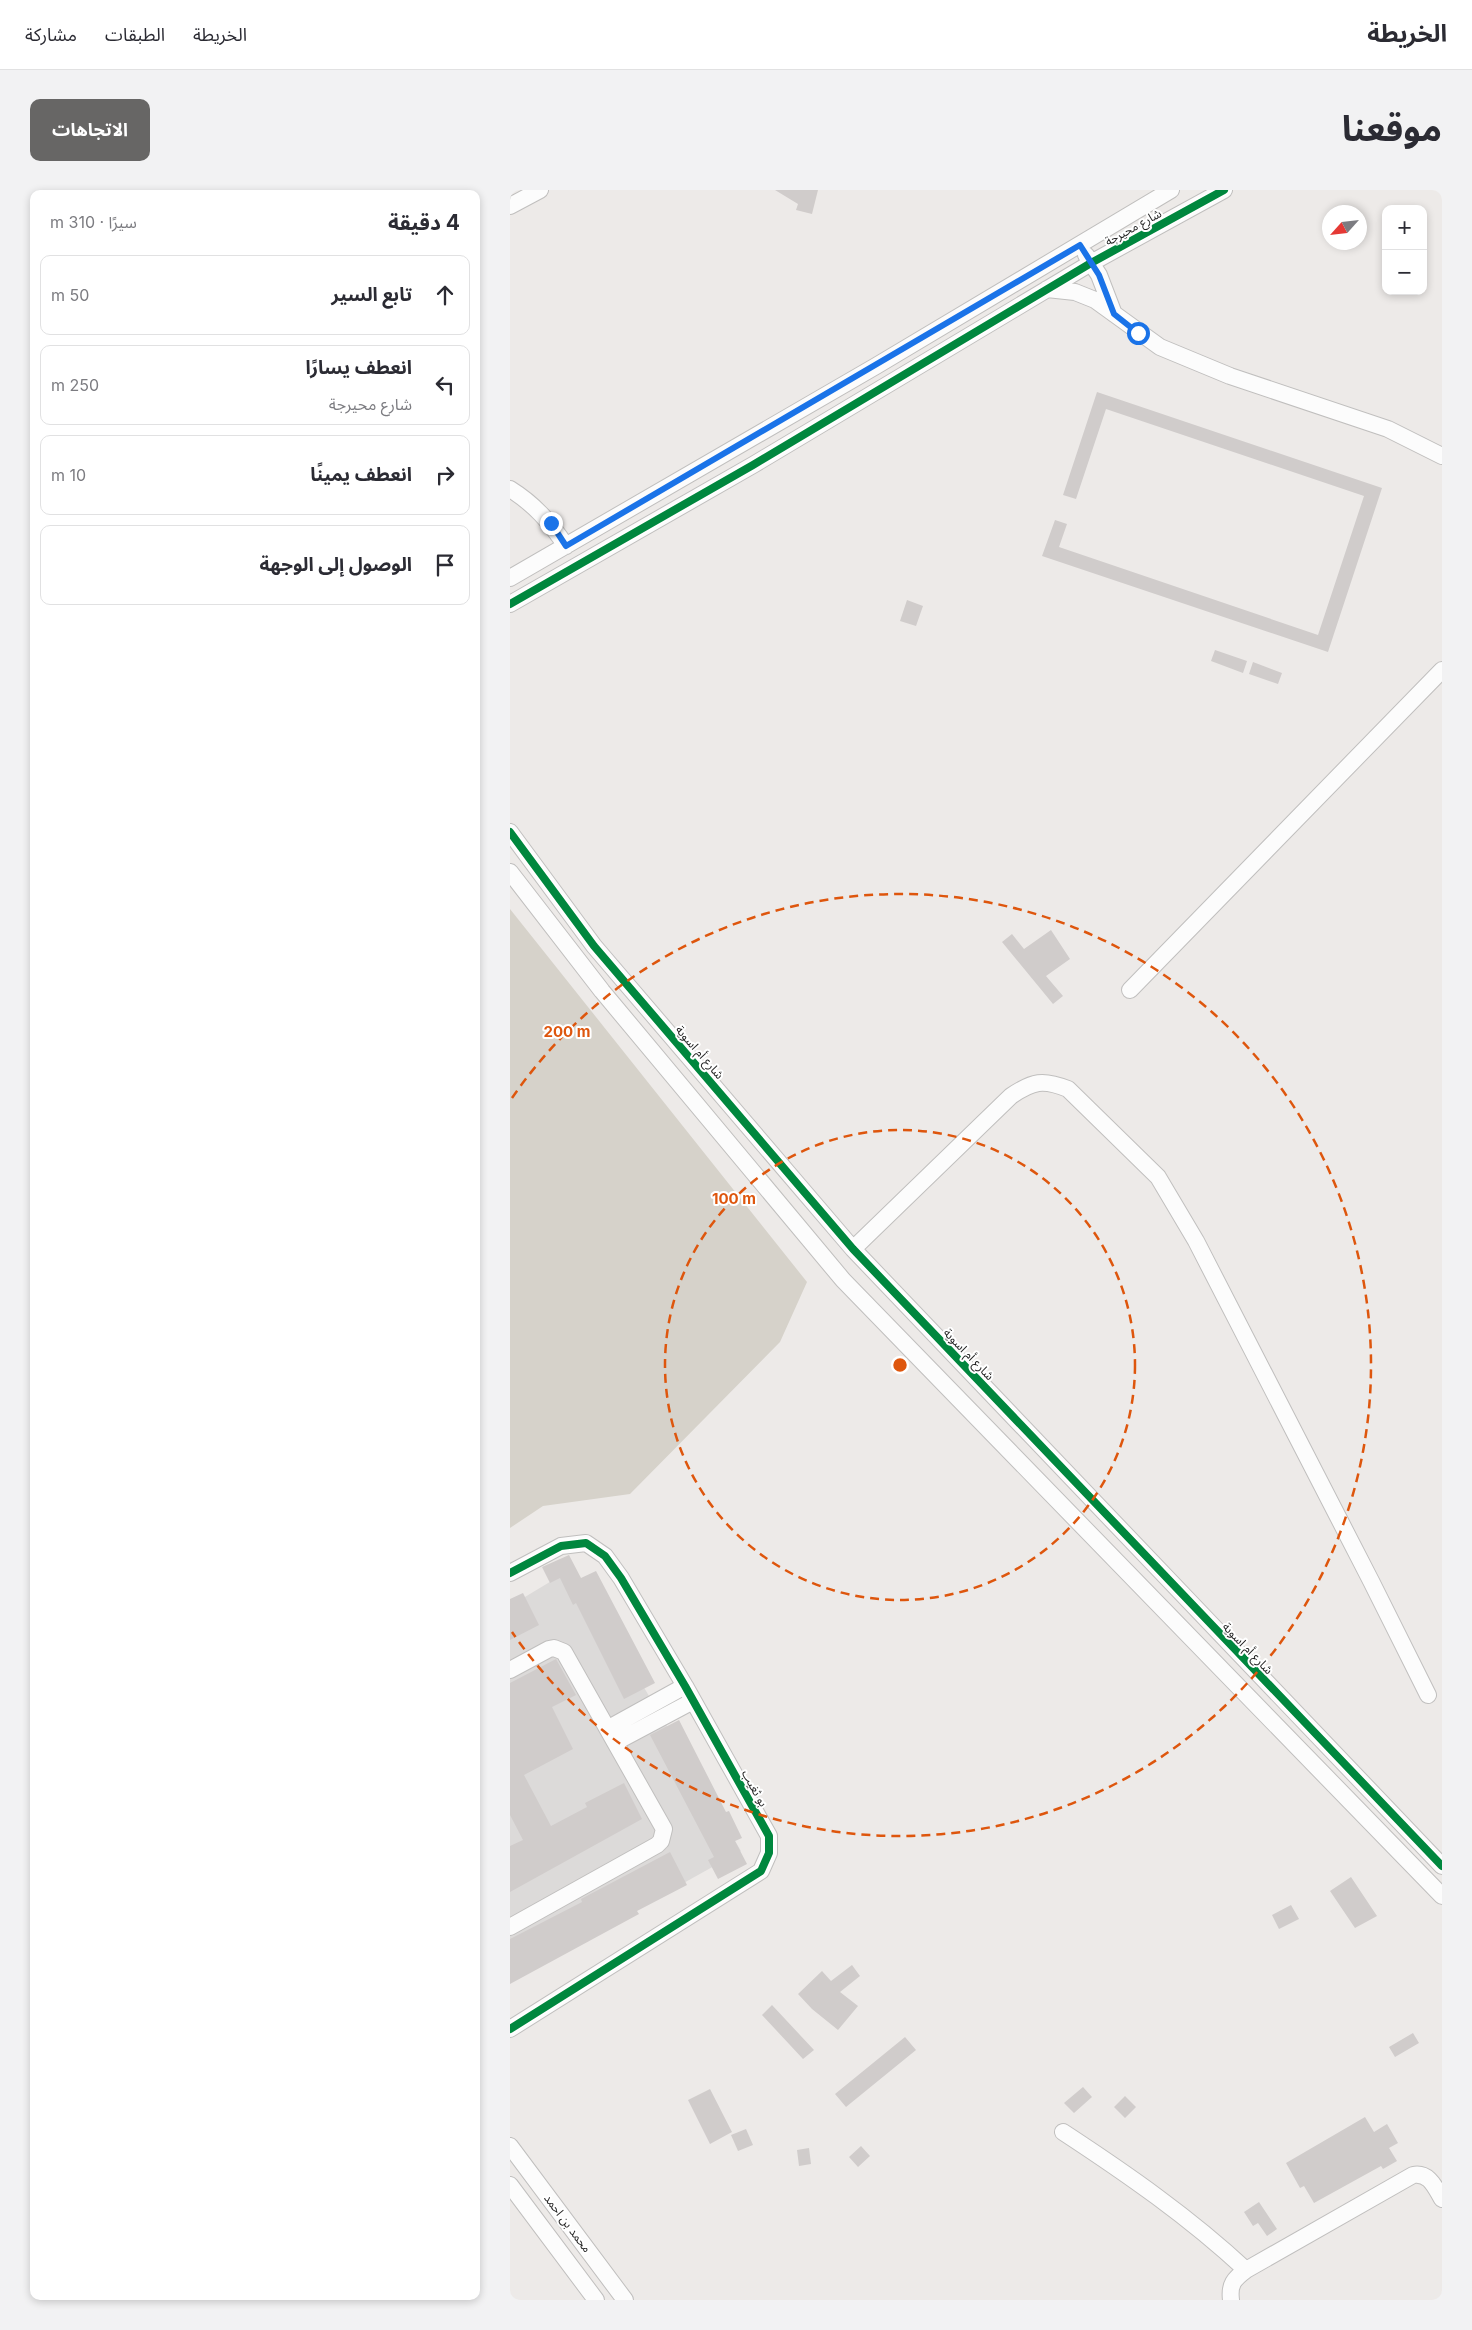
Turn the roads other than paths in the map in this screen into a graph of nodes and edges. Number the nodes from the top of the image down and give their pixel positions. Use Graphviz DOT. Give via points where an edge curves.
graph roads {
  1 [pos="540,190"];
  2 [pos="1171,190"];
  3 [pos="1224,190"];
  4 [pos="510,206"];
  5 [pos="1080,245"];
  6 [pos="1091,263"];
  7 [pos="1047,289"];
  8 [pos="1114,314"];
  9 [pos="1442,456"];
  10 [pos="510,489"];
  11 [pos="566,546"];
  12 [pos="510,578"];
  13 [pos="510,604"];
  14 [pos="1442,670"];
  15 [pos="510,832"];
  16 [pos="510,872"];
  17 [pos="1130,990"];
  18 [pos="853,1249"];
  19 [pos="510,1573"];
  20 [pos="510,1670"];
  21 [pos="685,1686"];
  22 [pos="1428,1695"];
  23 [pos="693,1701"];
  24 [pos="612,1735"];
  25 [pos="1442,1866"];
  26 [pos="1442,1896"];
  27 [pos="510,1927"];
  28 [pos="510,2029"];
  29 [pos="1063,2132"];
  30 [pos="510,2146"];
  31 [pos="510,2185"];
  32 [pos="1442,2199"];
  33 [pos="1246,2270"];
  34 [pos="596,2300"];
  35 [pos="626,2300"];
  36 [pos="1231,2300"];
  1 -- 4 [label="street"];
  2 -- 5 [label="street, شارع محيرجة"];
  3 -- 6 [label="street, شارع محيرجة"];
  5 -- 6 [label="street"];
  5 -- 11 [label="street, شارع محيرجة"];
  6 -- 7 [label="street, شارع محيرجة"];
  6 -- 8 [label="street"];
  7 -- 8 [label="street" via="1075,292 1096,300"];
  7 -- 13 [label="street, شارع محيرجة" via="753,465"];
  8 -- 9 [label="street" via="1160,347 1230,376 1388,429"];
  10 -- 11 [label="street" via="551,523"];
  11 -- 12 [label="street, شارع محيرجة"];
  14 -- 17 [label="street"];
  15 -- 18 [label="street, شارع أم اسوية" via="594,946"];
  16 -- 26 [label="street" via="602,991 843,1280"];
  18 -- 22 [label="street" via="1011,1096 1035,1083 1051,1082 1068,1089 1158,1177 1196,1241"];
  18 -- 25 [label="street, شارع أم اسوية"];
  19 -- 21 [label="street, بو ثغيب" via="561,1546 586,1544 605,1556"];
  20 -- 24 [label="street" via="549,1649 559,1649 568,1656"];
  21 -- 23 [label="street, بو ثغيب"];
  21 -- 24 [label="street"];
  23 -- 24 [label="street"];
  23 -- 28 [label="street, بو ثغيب" via="769,1836 769,1853 761,1870"];
  24 -- 27 [label="street" via="662,1823 661,1841"];
  29 -- 33 [label="street" via="1144,2185 1219,2244"];
  30 -- 35 [label="street, محمد بن احمد"];
  31 -- 34 [label="street, محمد بن احمد"];
  32 -- 33 [label="street" via="1426,2176 1413,2175"];
  33 -- 36 [label="street" via="1233,2280"];
}
